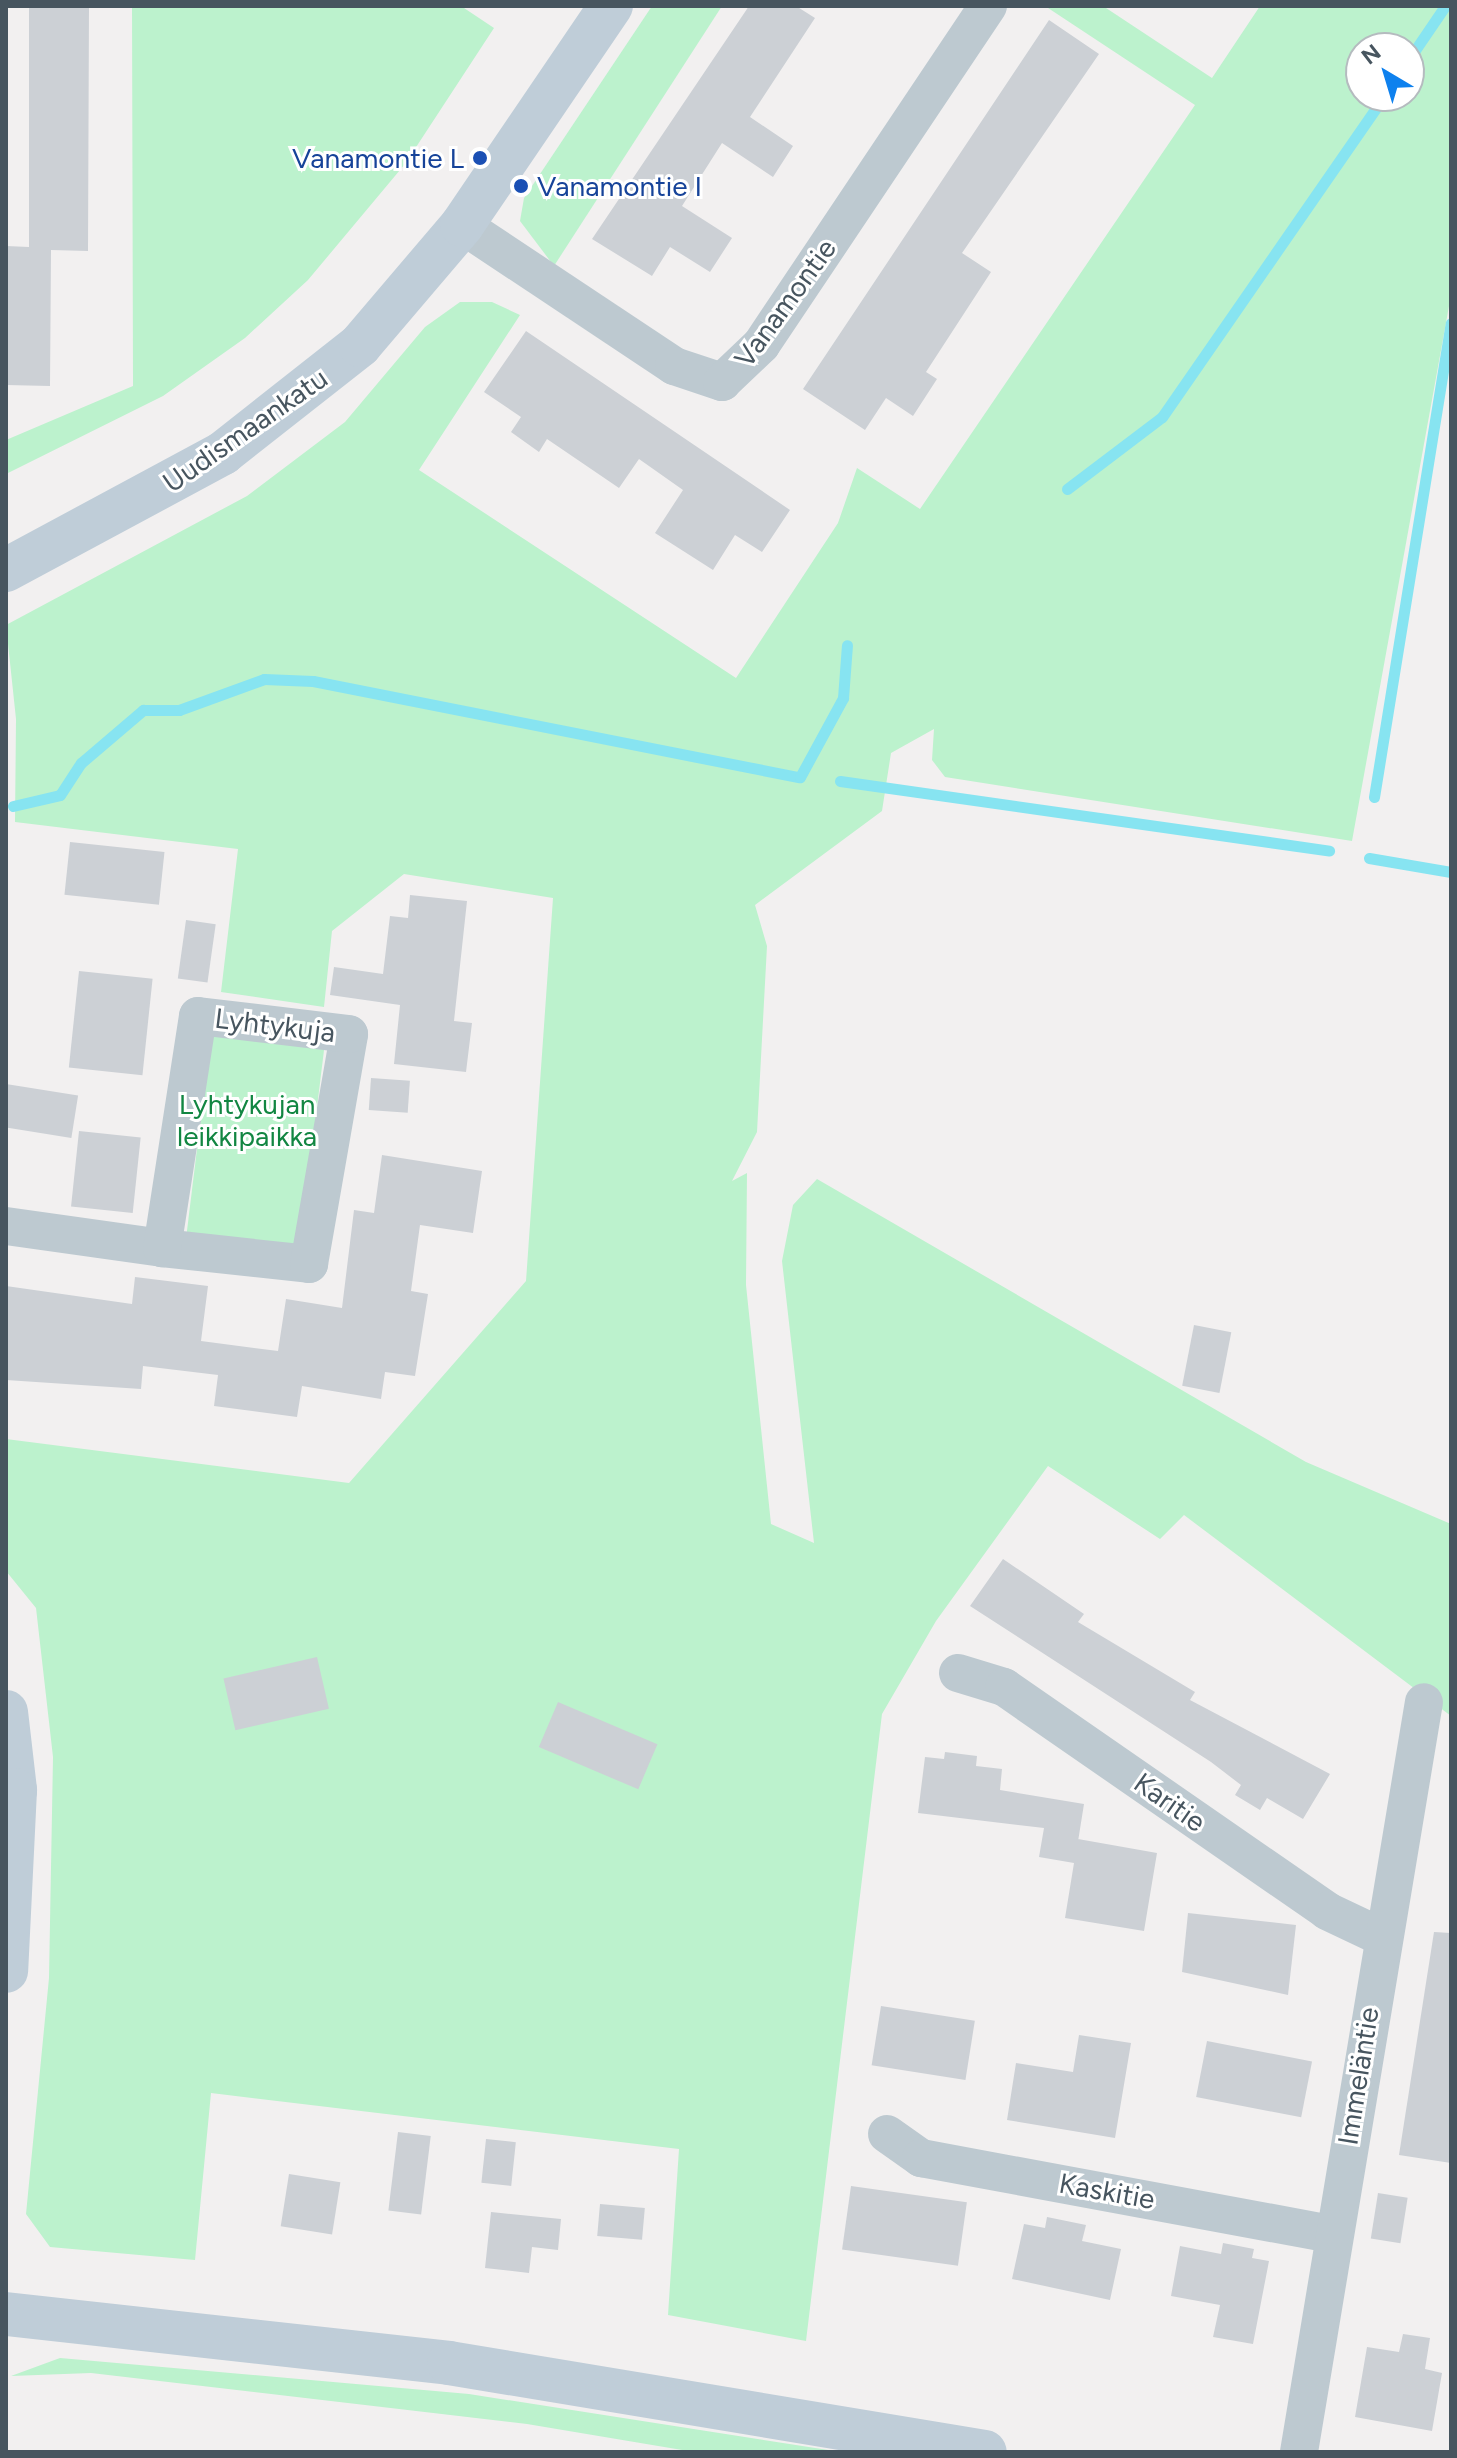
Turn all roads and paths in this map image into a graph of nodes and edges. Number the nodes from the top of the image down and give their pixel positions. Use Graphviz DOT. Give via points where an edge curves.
graph roads {
  1 [pos="611,6"];
  2 [pos="988,6"];
  3 [pos="462,225"];
  4 [pos="6,570"];
  5 [pos="6,1226"];
  6 [pos="162,1248"];
  7 [pos="958,1673"];
  8 [pos="1424,1702"];
  9 [pos="6,1712"];
  10 [pos="1380,1936"];
  11 [pos="6,1971"];
  12 [pos="887,2134"];
  13 [pos="1333,2234"];
  14 [pos="6,2314"];
  15 [pos="985,2452"];
  16 [pos="1299,2452"];
  1 -- 3 [label="street, Uudismaankatu"];
  2 -- 3 [label="street, Vanamontie" via="761,345 722,382 674,366"];
  3 -- 4 [label="street, Uudismaankatu" via="360,345 274,417 171,485"];
  5 -- 6 [label="street, Lyhtykuja"];
  6 -- 6 [label="street, Lyhtykuja" via="312,1261 349,1034 198,1016"];
  7 -- 10 [label="street, Karitie" via="1004,1687 1327,1911"];
  8 -- 10 [label="street, Immeläntie"];
  9 -- 11 [label="street" via="15,1832"];
  10 -- 13 [label="street, Immeläntie"];
  12 -- 13 [label="street, Kaskitie" via="921,2158"];
  13 -- 16 [label="street, Immeläntie"];
  14 -- 15 [label="street" via="449,2363"];
}
